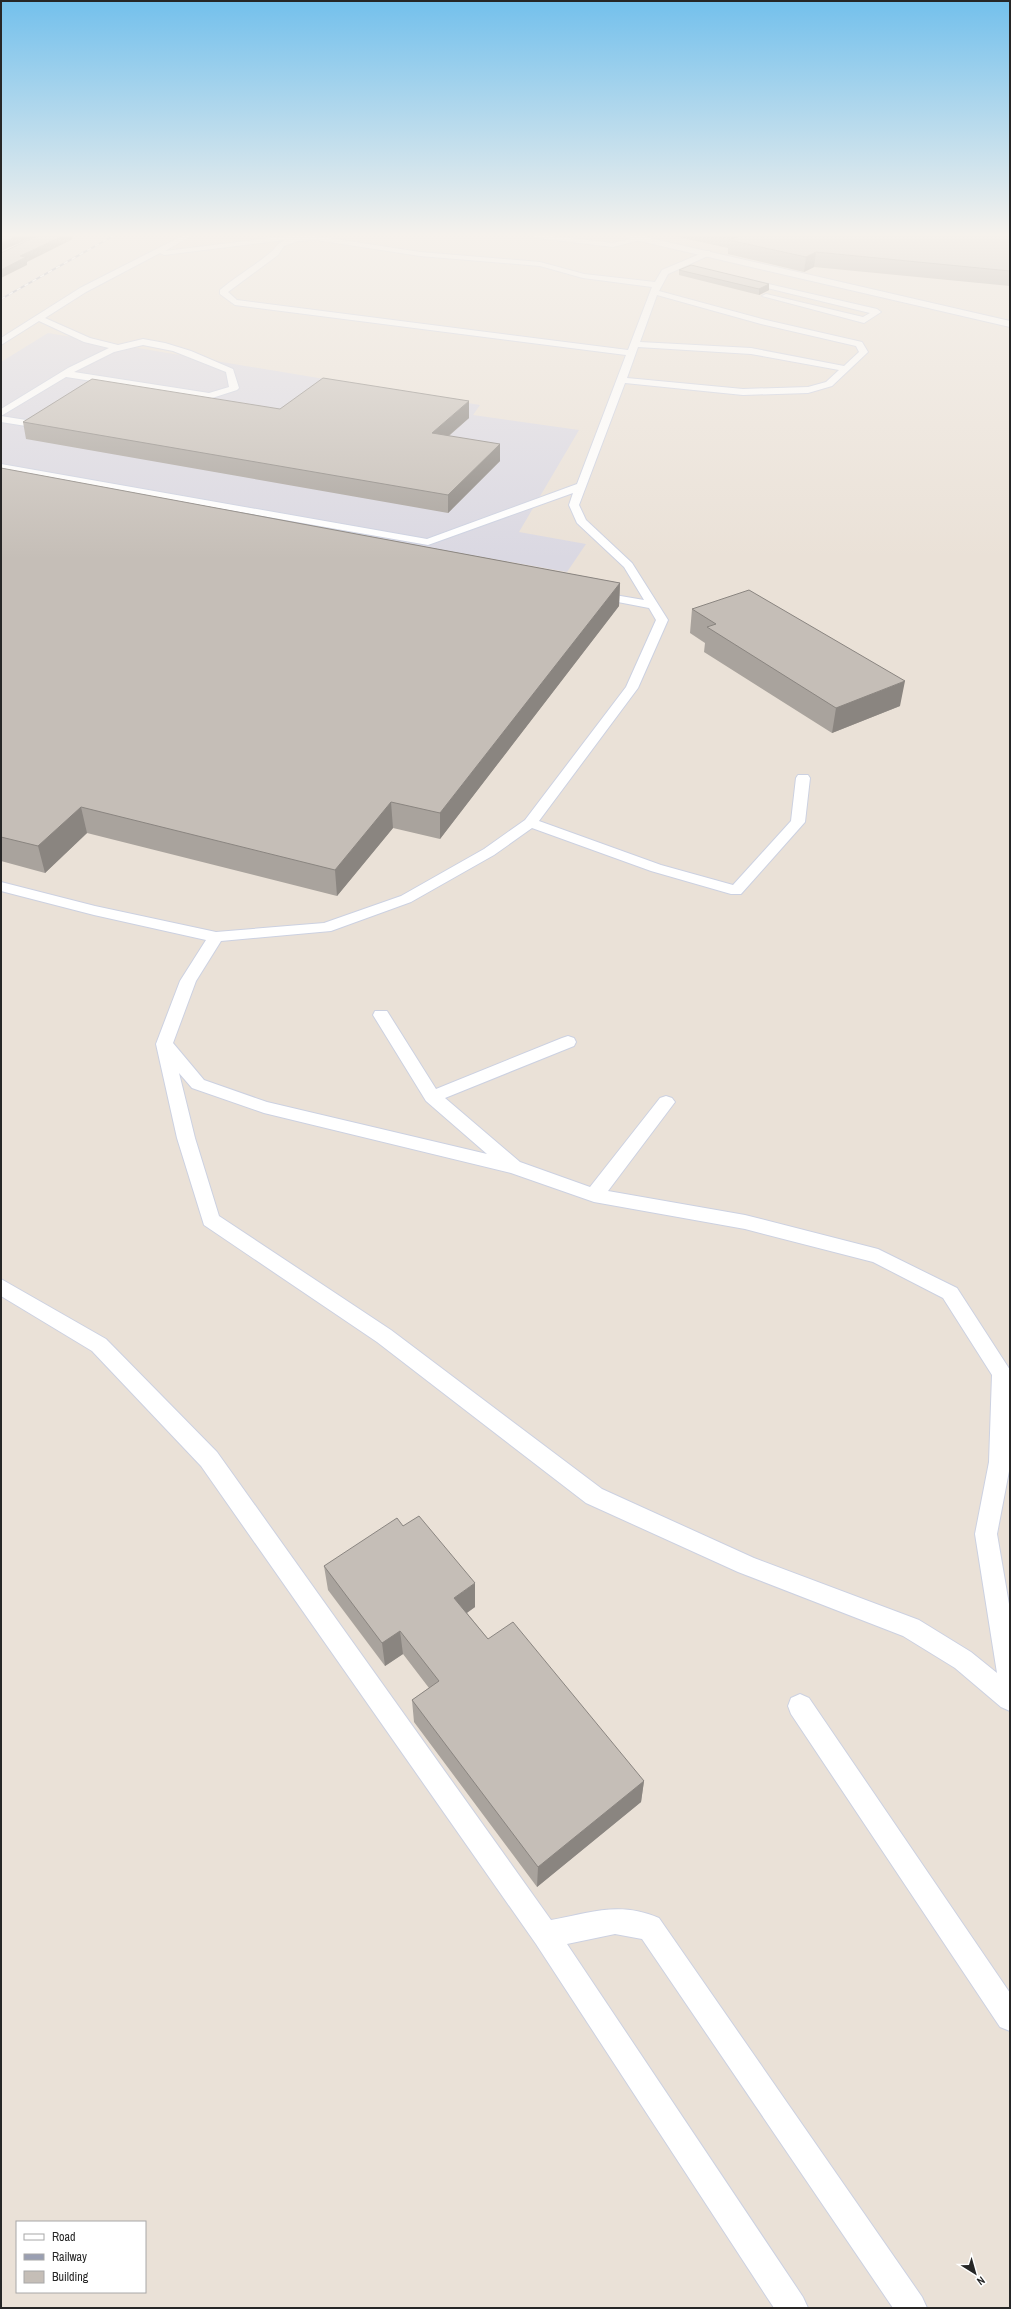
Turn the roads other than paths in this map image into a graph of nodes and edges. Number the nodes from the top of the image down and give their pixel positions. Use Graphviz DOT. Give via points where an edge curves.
graph roads {
  1 [pos="103,344"];
  2 [pos="133,344"];
  3 [pos="150,344"];
  4 [pos="595,344"];
  5 [pos="634,344"];
  6 [pos="858,344"];
  7 [pos="116,347"];
  8 [pos="632,348"];
  9 [pos="846,369"];
  10 [pos="66,374"];
  11 [pos="620,380"];
  12 [pos="1,413"];
  13 [pos="1,419"];
  14 [pos="26,423"];
  15 [pos="1,467"];
  16 [pos="582,486"];
  17 [pos="588,593"];
  18 [pos="653,605"];
  19 [pos="803,778"];
  20 [pos="530,823"];
  21 [pos="1,886"];
  22 [pos="216,937"];
  23 [pos="381,1015"];
  24 [pos="568,1042"];
  25 [pos="164,1044"];
  26 [pos="432,1097"];
  27 [pos="666,1102"];
  28 [pos="514,1168"];
  29 [pos="594,1195"];
  30 [pos="1,1287"];
  31 [pos="1010,1681"];
  32 [pos="1010,1699"];
  33 [pos="800,1706"];
  34 [pos="546,1935"];
  35 [pos="1010,2017"];
  36 [pos="792,2308"];
  37 [pos="911,2308"];
  1 -- 7 [label="lane"];
  2 -- 7 [label="lane"];
  3 -- 10 [label="lane" via="182,351 230,371 234,388 209,396"];
  4 -- 8 [label="lane"];
  5 -- 8 [label="lane"];
  6 -- 9 [label="lane" via="864,352"];
  7 -- 10 [label="lane"];
  8 -- 9 [label="lane" via="751,351"];
  8 -- 11 [label="lane"];
  9 -- 11 [label="lane" via="829,384 808,390 743,392"];
  10 -- 12 [label="lane"];
  11 -- 16 [label="lane"];
  13 -- 14 [label="lane"];
  15 -- 16 [label="lane" via="428,542"];
  16 -- 18 [label="lane" via="574,505 581,521 628,565"];
  17 -- 18 [label="lane"];
  18 -- 20 [label="lane" via="662,620 632,688"];
  19 -- 20 [label="lane" via="798,822 736,891 656,868"];
  20 -- 22 [label="lane" via="489,852 406,898 326,928"];
  21 -- 22 [label="lane"];
  22 -- 25 [label="lane" via="188,981"];
  23 -- 26 [label="lane"];
  24 -- 26 [label="lane"];
  25 -- 28 [label="lane" via="198,1084 264,1107"];
  25 -- 32 [label="lane" via="186,1138 211,1220 384,1336 594,1496 746,1565 911,1628 963,1660"];
  26 -- 28 [label="lane"];
  27 -- 29 [label="lane"];
  28 -- 29 [label="lane"];
  29 -- 31 [label="lane" via="745,1222 878,1256 950,1293 1002,1374 1000,1462 986,1534"];
  30 -- 34 [label="lane" via="99,1345 208,1459"];
  33 -- 35 [label="lane"];
  34 -- 36 [label="lane"];
  34 -- 37 [label="lane" via="616,1921 650,1927"];
}
